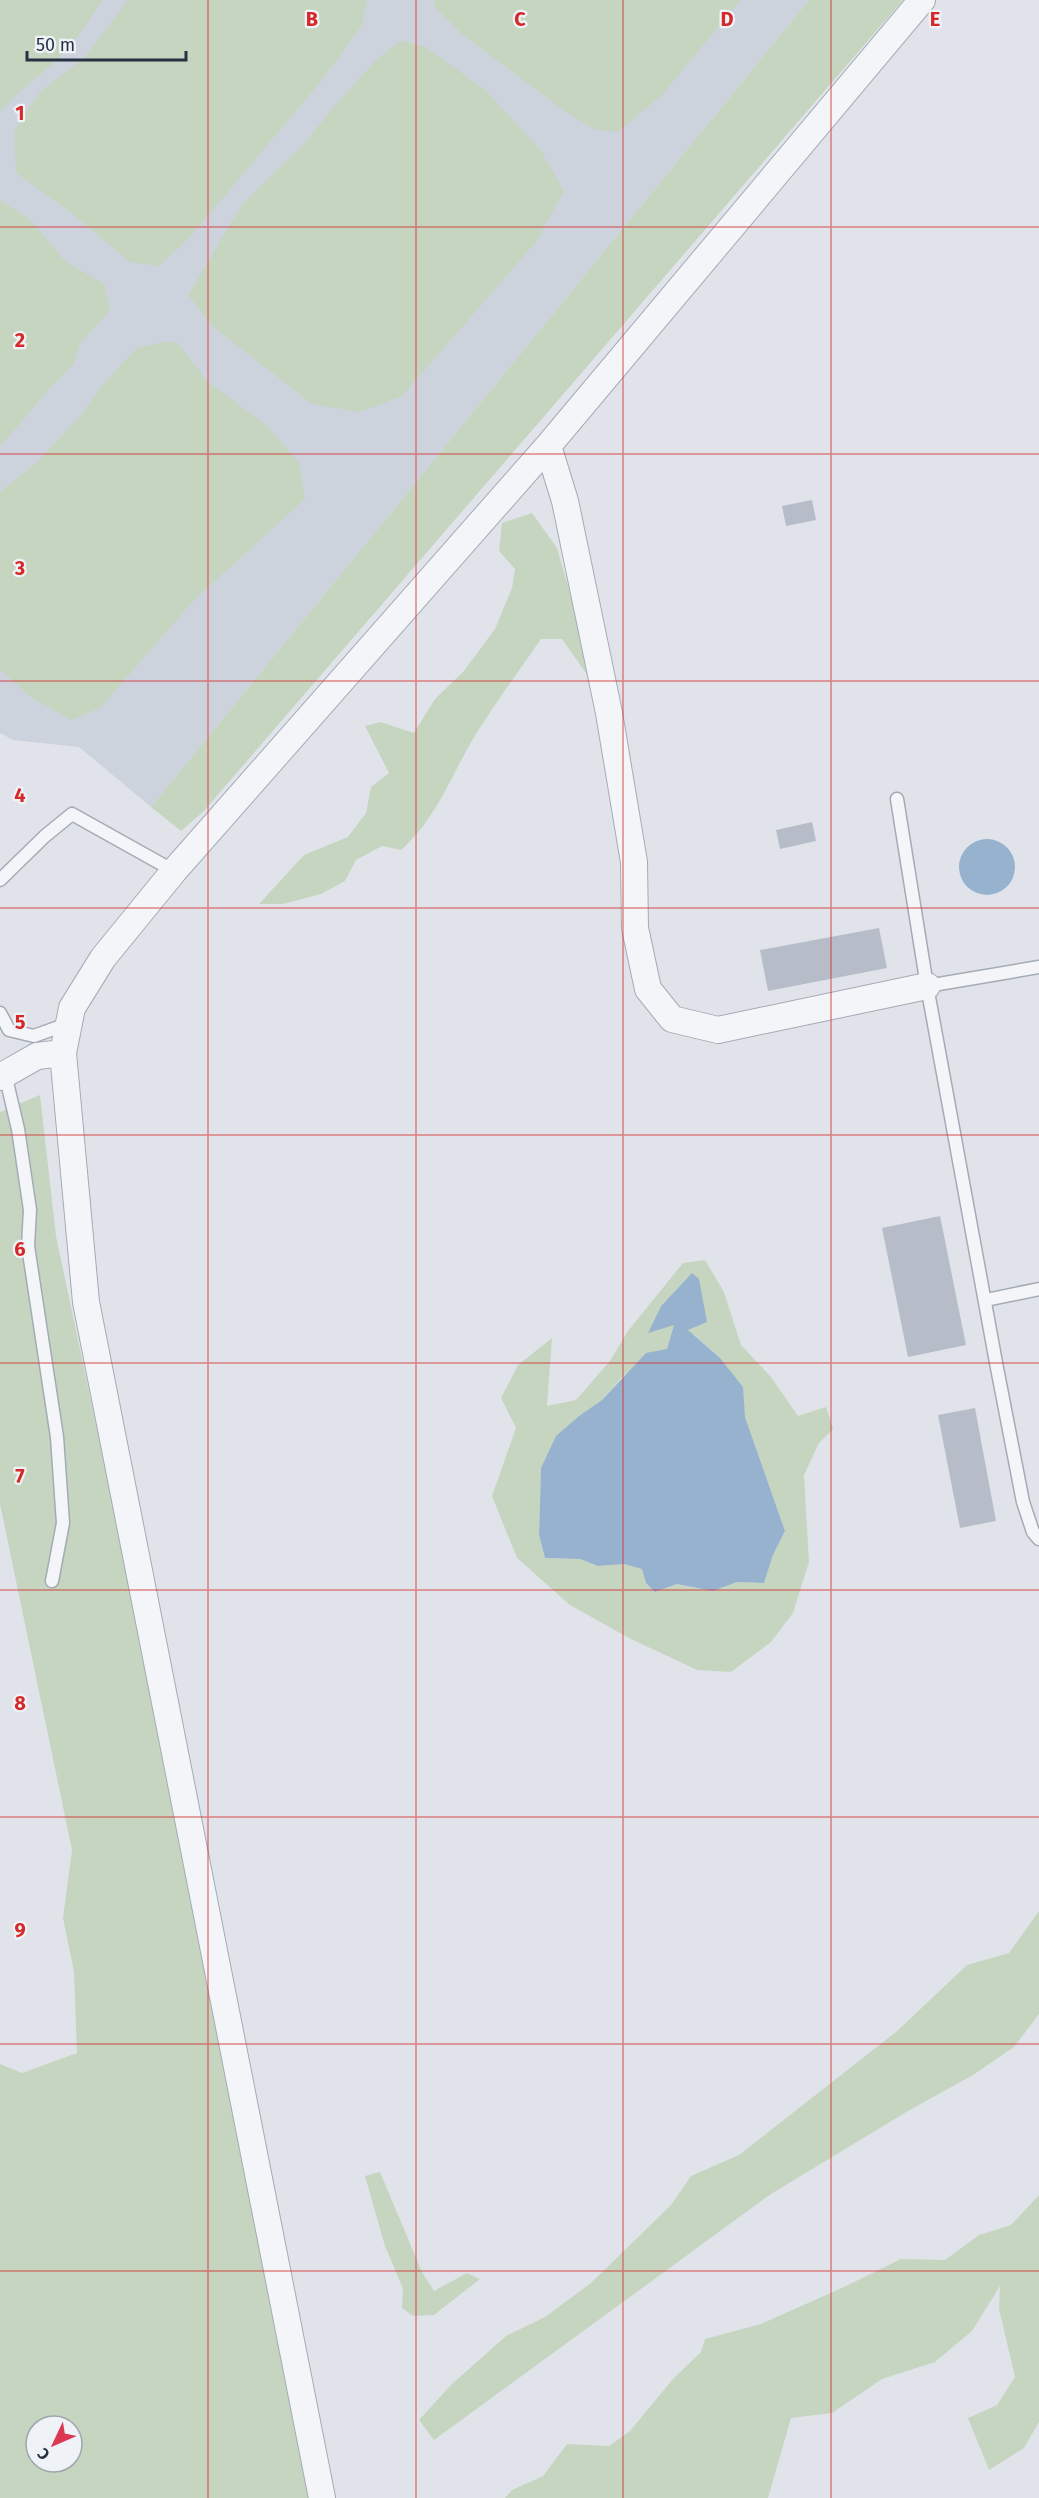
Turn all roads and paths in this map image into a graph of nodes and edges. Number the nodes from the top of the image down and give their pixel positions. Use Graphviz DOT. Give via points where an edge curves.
graph roads {
  1 [pos="922,0"];
  2 [pos="548,446"];
  3 [pos="897,800"];
  4 [pos="174,871"];
  5 [pos="0,880"];
  6 [pos="1039,967"];
  7 [pos="927,986"];
  8 [pos="0,1013"];
  9 [pos="67,1024"];
  10 [pos="63,1053"];
  11 [pos="3,1076"];
  12 [pos="1039,1289"];
  13 [pos="986,1300"];
  14 [pos="1039,1539"];
  15 [pos="52,1581"];
  16 [pos="322,2498"];
  1 -- 2 [label="street"];
  2 -- 4 [label="street"];
  2 -- 7 [label="street" via="565,501 609,713 634,862 635,928 648,989 672,1019 718,1030"];
  3 -- 7 [label="lane"];
  4 -- 5 [label="lane" via="72,814"];
  4 -- 9 [label="street" via="103,958 72,1008"];
  6 -- 7 [label="lane"];
  7 -- 13 [label="lane"];
  8 -- 9 [label="lane" via="9,1030 34,1035"];
  9 -- 10 [label="street"];
  10 -- 11 [label="street" via="37,1056"];
  10 -- 16 [label="street" via="86,1302"];
  11 -- 15 [label="lane" via="18,1129 30,1210 28,1246 57,1437 63,1523"];
  12 -- 13 [label="lane"];
  13 -- 14 [label="lane" via="1023,1502"];
}
